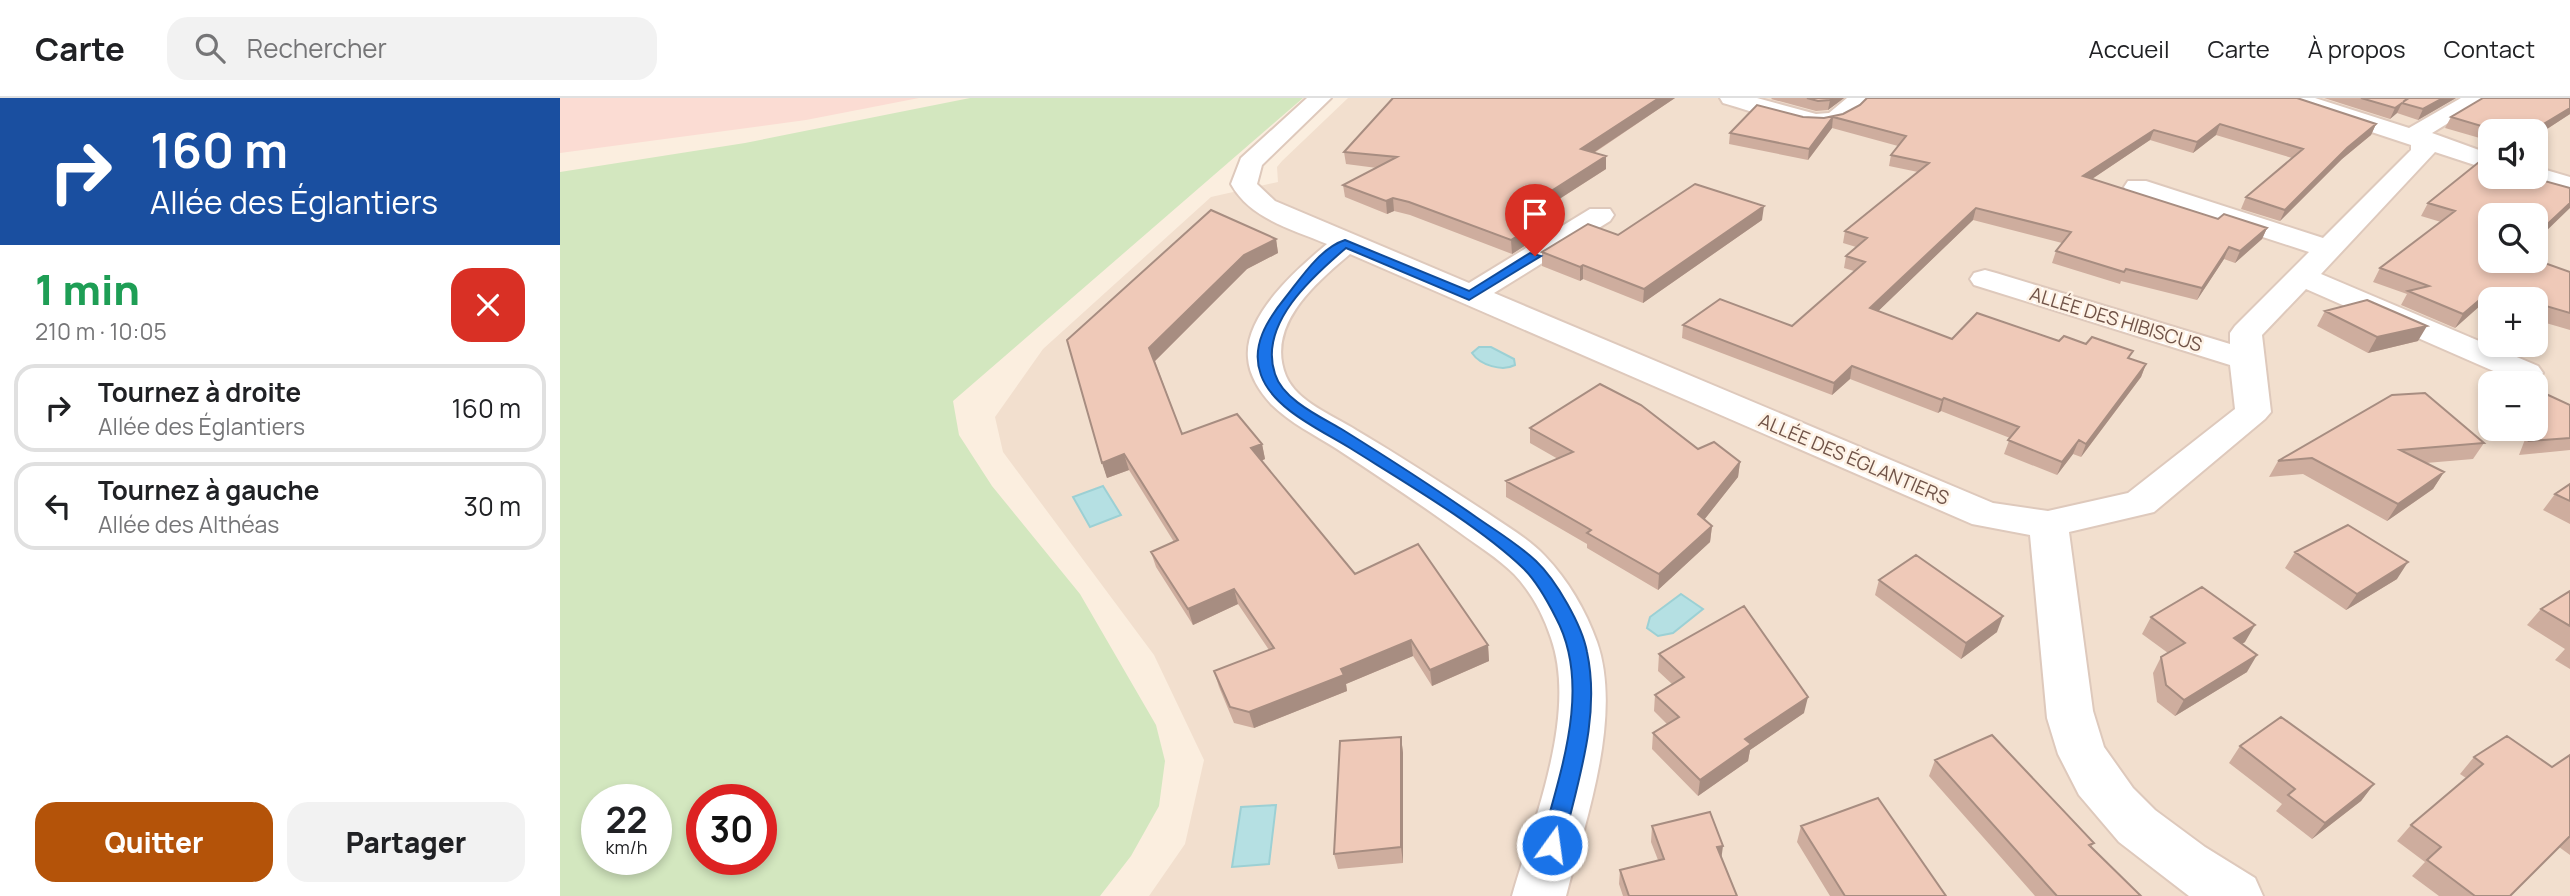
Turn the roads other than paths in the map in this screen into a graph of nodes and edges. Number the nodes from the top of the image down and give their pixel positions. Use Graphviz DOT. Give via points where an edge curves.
graph roads {
  1 [pos="1320,98"];
  2 [pos="1731,98"];
  3 [pos="2292,98"];
  4 [pos="1860,99"];
  5 [pos="2465,100"];
  6 [pos="2424,141"];
  7 [pos="2478,158"];
  8 [pos="2548,179"];
  9 [pos="2570,185"];
  10 [pos="2137,187"];
  11 [pos="1600,215"];
  12 [pos="1345,243"];
  13 [pos="2327,249"];
  14 [pos="2301,276"];
  15 [pos="1985,279"];
  16 [pos="1469,296"];
  17 [pos="2246,359"];
  18 [pos="2521,371"];
  19 [pos="2048,524"];
  20 [pos="1539,896"];
  21 [pos="2235,896"];
  1 -- 12 [label="street, ALLÉE DES ÉGLANTIERS" via="1250,163 1244,184 1265,207"];
  2 -- 4 [label="street" via="1816,121 1836,119"];
  3 -- 6 [label="street"];
  5 -- 6 [label="street, ALLÉE DES ÉGLANTIERS" via="2419,131"];
  6 -- 7 [label="street"];
  6 -- 13 [label="street, ALLÉE DES ÉGLANTIERS" via="2423,152"];
  8 -- 9 [label="street"];
  10 -- 13 [label="street"];
  11 -- 16 [label="street"];
  12 -- 16 [label="street, ALLÉE DES ÉGLANTIERS"];
  12 -- 20 [label="street" via="1315,268 1270,324 1265,345 1268,376 1303,412 1419,484 1512,550 1532,567 1565,617 1578,652 1582,703 1577,743"];
  13 -- 14 [label="street, ALLÉE DES ÉGLANTIERS"];
  14 -- 17 [label="street, ALLÉE DES ÉGLANTIERS" via="2246,333"];
  14 -- 18 [label="street"];
  15 -- 17 [label="street, ALLÉE DES HIBISCUS"];
  16 -- 19 [label="street, ALLÉE DES ÉGLANTIERS" via="1986,515"];
  17 -- 19 [label="street, ALLÉE DES ÉGLANTIERS" via="2253,412 2140,503"];
  19 -- 21 [label="street" via="2071,724 2085,762 2134,821 2176,857"];
}
